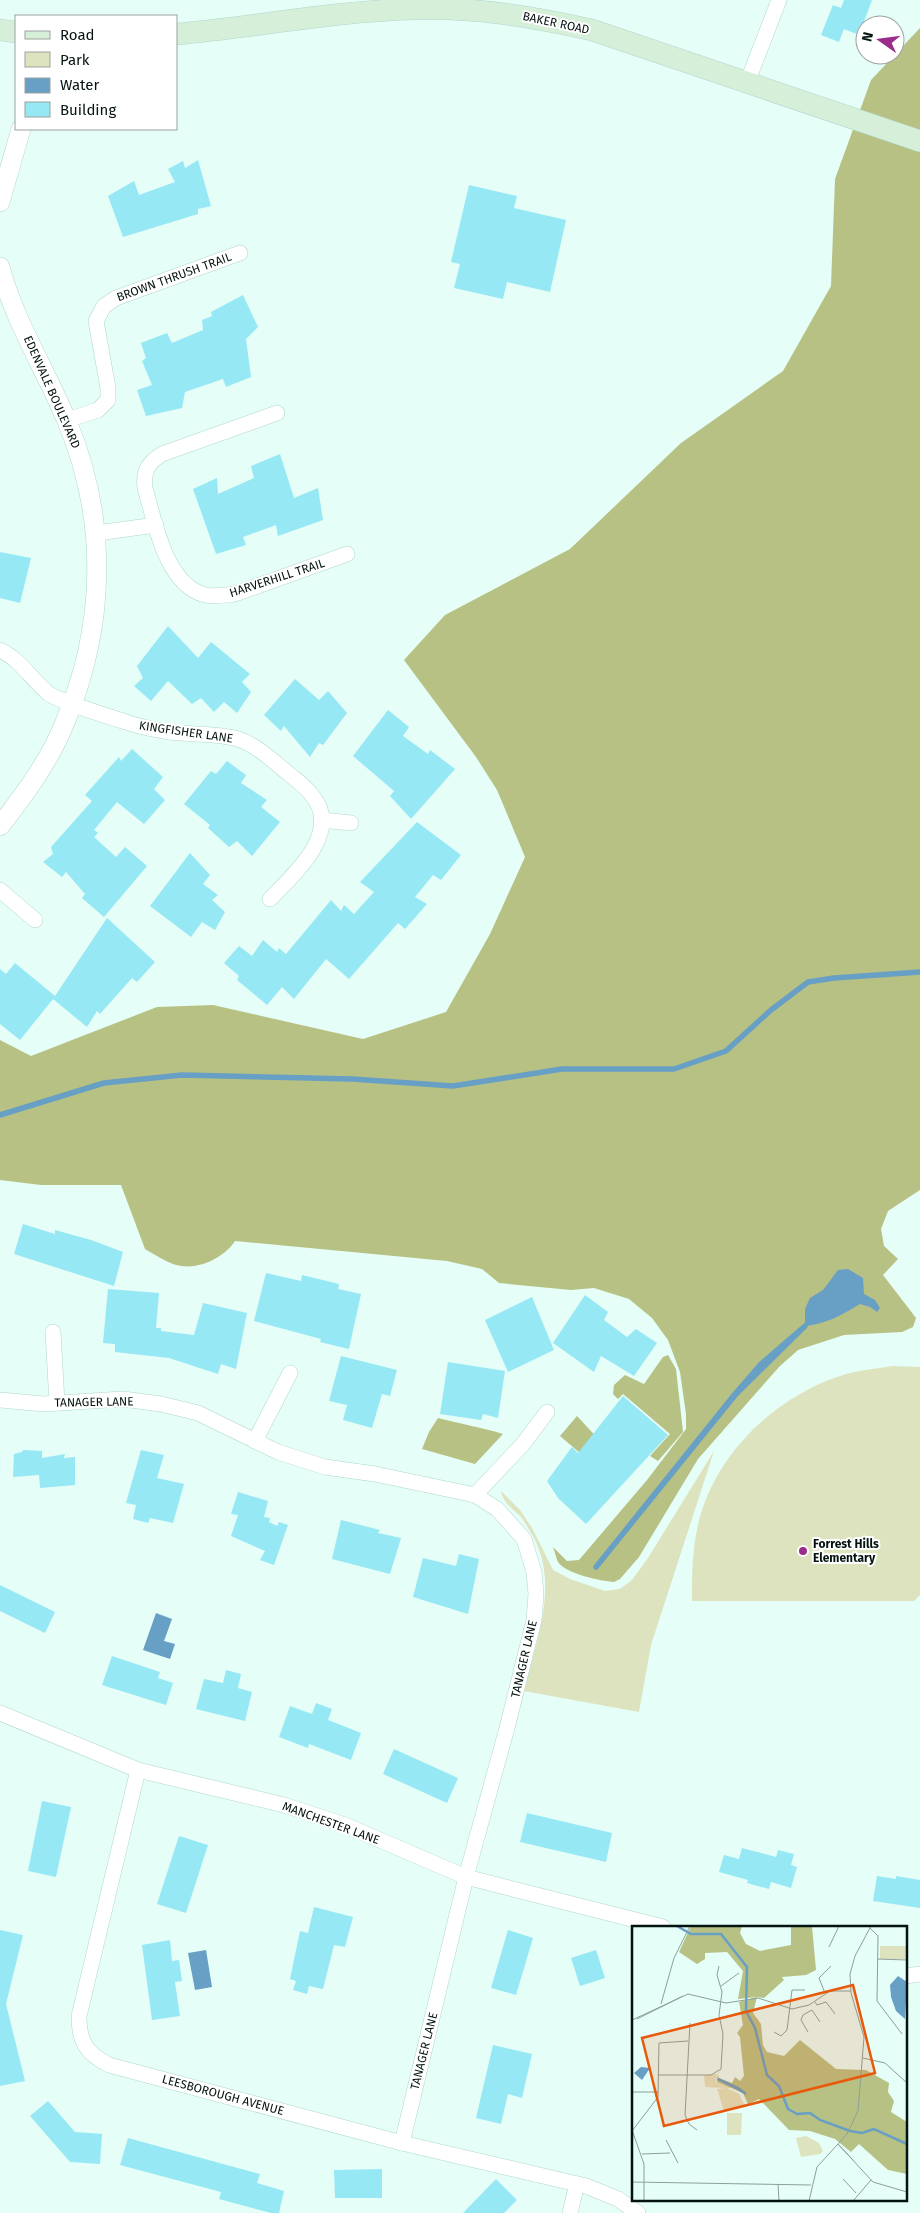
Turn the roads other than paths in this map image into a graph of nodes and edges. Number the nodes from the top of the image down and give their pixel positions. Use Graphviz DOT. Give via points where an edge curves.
graph roads {
  1 [pos="779,0"];
  2 [pos="0,30"];
  3 [pos="15,32"];
  4 [pos="178,34"];
  5 [pos="747,83"];
  6 [pos="21,130"];
  7 [pos="920,141"];
  8 [pos="0,202"];
  9 [pos="240,252"];
  10 [pos="0,267"];
  11 [pos="4,295"];
  12 [pos="277,413"];
  13 [pos="67,420"];
  14 [pos="156,525"];
  15 [pos="97,533"];
  16 [pos="347,554"];
  17 [pos="0,650"];
  18 [pos="73,703"];
  19 [pos="321,820"];
  20 [pos="351,823"];
  21 [pos="0,826"];
  22 [pos="0,890"];
  23 [pos="270,899"];
  24 [pos="35,920"];
  25 [pos="53,1332"];
  26 [pos="290,1373"];
  27 [pos="0,1400"];
  28 [pos="57,1403"];
  29 [pos="547,1412"];
  30 [pos="255,1441"];
  31 [pos="475,1495"];
  32 [pos="0,1714"];
  33 [pos="138,1770"];
  34 [pos="466,1877"];
  35 [pos="659,1926"];
  36 [pos="402,2143"];
  37 [pos="577,2184"];
  38 [pos="570,2213"];
  39 [pos="638,2213"];
  1 -- 5 [label="street"];
  2 -- 3 [label="main road"];
  4 -- 5 [label="main road, BAKER ROAD" via="416,9 487,12 592,30"];
  5 -- 7 [label="main road, BAKER ROAD"];
  6 -- 8 [label="street"];
  9 -- 13 [label="street, BROWN THRUSH TRAIL" via="116,298 104,306 96,321 108,400 98,410"];
  10 -- 11 [label="street, EDENVALE BOULEVARD"];
  11 -- 13 [label="street, EDENVALE BOULEVARD"];
  12 -- 14 [label="street, HARVERHILL TRAIL" via="152,460 143,477"];
  13 -- 15 [label="street, EDENVALE BOULEVARD" via="88,486"];
  14 -- 15 [label="street"];
  14 -- 16 [label="street, HARVERHILL TRAIL" via="170,564 180,579 205,595 235,594"];
  15 -- 18 [label="street, EDENVALE BOULEVARD" via="94,618"];
  17 -- 18 [label="street, KINGFISHER LANE" via="9,654 49,694"];
  18 -- 19 [label="street, KINGFISHER LANE" via="126,723 239,740 278,765 312,794"];
  18 -- 21 [label="street, EDENVALE BOULEVARD" via="44,763"];
  19 -- 20 [label="street"];
  19 -- 23 [label="street" via="314,848"];
  22 -- 24 [label="street"];
  25 -- 28 [label="street"];
  26 -- 30 [label="street"];
  27 -- 28 [label="street, TANAGER LANE"];
  28 -- 30 [label="street, TANAGER LANE" via="123,1399 161,1404 198,1413"];
  29 -- 31 [label="street" via="523,1444"];
  30 -- 31 [label="street, TANAGER LANE" via="325,1467"];
  31 -- 34 [label="street, TANAGER LANE" via="497,1509 524,1539 534,1572 536,1594 534,1620"];
  32 -- 33 [label="street, MANCHESTER LANE"];
  33 -- 34 [label="street, MANCHESTER LANE" via="284,1804 345,1825"];
  33 -- 36 [label="street, LEESBOROUGH AVENUE" via="79,2016 79,2032 85,2047 109,2065"];
  34 -- 35 [label="street, MANCHESTER LANE"];
  34 -- 36 [label="street, TANAGER LANE"];
  36 -- 37 [label="street, LEESBOROUGH AVENUE"];
  37 -- 38 [label="street"];
  37 -- 39 [label="street, LEESBOROUGH AVENUE" via="618,2199"];
}
